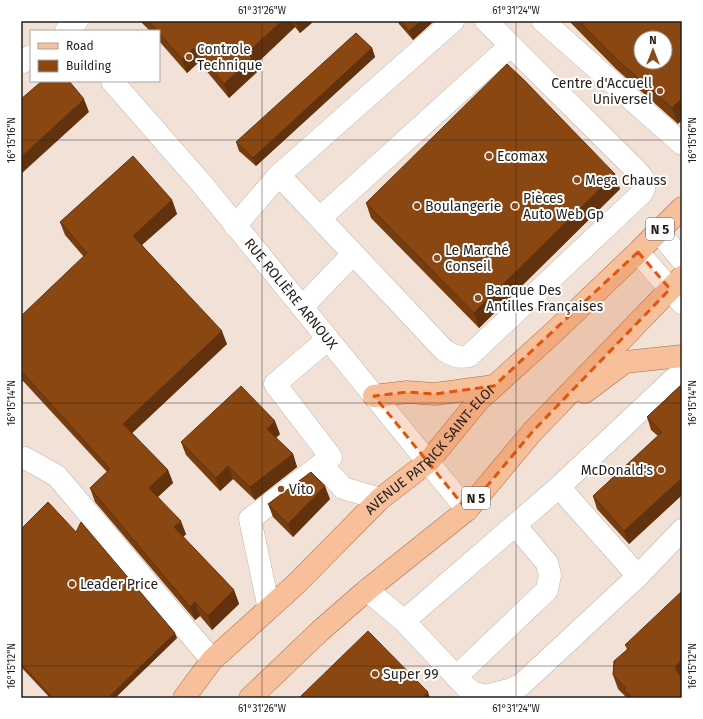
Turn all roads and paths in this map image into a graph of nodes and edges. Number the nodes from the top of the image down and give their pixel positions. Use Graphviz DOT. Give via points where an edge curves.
graph roads {
  1 [pos="453,21"];
  2 [pos="486,21"];
  3 [pos="543,21"];
  4 [pos="510,46"];
  5 [pos="30,57"];
  6 [pos="21,63"];
  7 [pos="113,82"];
  8 [pos="682,144"];
  9 [pos="279,175"];
  10 [pos="682,208"];
  11 [pos="320,218"];
  12 [pos="235,226"];
  13 [pos="658,231"];
  14 [pos="638,252"];
  15 [pos="353,254"];
  16 [pos="682,260"];
  17 [pos="678,290"];
  18 [pos="302,307"];
  19 [pos="328,339"];
  20 [pos="682,356"];
  21 [pos="682,377"];
  22 [pos="494,386"];
  23 [pos="374,396"];
  24 [pos="533,431"];
  25 [pos="21,458"];
  26 [pos="428,462"];
  27 [pos="321,464"];
  28 [pos="559,487"];
  29 [pos="380,499"];
  30 [pos="467,510"];
  31 [pos="516,525"];
  32 [pos="682,530"];
  33 [pos="638,576"];
  34 [pos="367,590"];
  35 [pos="266,611"];
  36 [pos="404,621"];
  37 [pos="212,660"];
  38 [pos="456,677"];
  39 [pos="486,697"];
  40 [pos="184,698"];
  41 [pos="250,698"];
  1 -- 9 [label="street"];
  2 -- 4 [label="street"];
  3 -- 8 [label="street"];
  4 -- 11 [label="street"];
  4 -- 15 [label="street" via="643,178 644,189 641,194 469,356 462,358 444,350"];
  5 -- 6 [label="street"];
  7 -- 12 [label="street, RUE ROLIÈRE ARNOUX"];
  9 -- 11 [label="street"];
  9 -- 12 [label="street"];
  10 -- 13 [label="main road, AVENUE PATRICK SAINT-ELOI / N 5"];
  11 -- 15 [label="street"];
  12 -- 18 [label="street, RUE ROLIÈRE ARNOUX"];
  13 -- 14 [label="main road, AVENUE PATRICK SAINT-ELOI / N 5"];
  13 -- 16 [label="street"];
  14 -- 17 [label="street"];
  14 -- 22 [label="main road, AVENUE PATRICK SAINT-ELOI / N 5"];
  15 -- 18 [label="street"];
  17 -- 24 [label="main road, N 5"];
  18 -- 19 [label="street, RUE ROLIÈRE ARNOUX"];
  19 -- 23 [label="street, RUE ROLIÈRE ARNOUX"];
  19 -- 27 [label="street" via="275,384 331,456"];
  20 -- 24 [label="main road" via="625,362"];
  21 -- 28 [label="street" via="676,377"];
  22 -- 23 [label="main road" via="435,394 407,392"];
  22 -- 26 [label="main road, AVENUE PATRICK SAINT-ELOI / N 5" via="479,400"];
  23 -- 26 [label="street, RUE ROLIÈRE ARNOUX"];
  24 -- 30 [label="main road, N 5"];
  25 -- 37 [label="street" via="57,476"];
  26 -- 29 [label="main road, AVENUE PATRICK SAINT-ELOI / N 5"];
  26 -- 30 [label="street, RUE ROLIÈRE ARNOUX"];
  27 -- 29 [label="street" via="343,488"];
  27 -- 35 [label="street" via="250,518 268,604"];
  28 -- 31 [label="street"];
  28 -- 33 [label="street"];
  29 -- 35 [label="main road, AVENUE PATRICK SAINT-ELOI / N 5"];
  30 -- 34 [label="main road, N 5"];
  31 -- 36 [label="street"];
  31 -- 38 [label="street" via="547,563 550,575 548,590"];
  32 -- 33 [label="street"];
  33 -- 39 [label="street" via="521,685"];
  34 -- 36 [label="street"];
  34 -- 41 [label="main road, N 5"];
  35 -- 37 [label="main road, AVENUE PATRICK SAINT-ELOI / N 5"];
  36 -- 38 [label="street"];
  37 -- 40 [label="main road, AVENUE PATRICK SAINT-ELOI / N 5"];
  38 -- 39 [label="street" via="472,692"];
}
